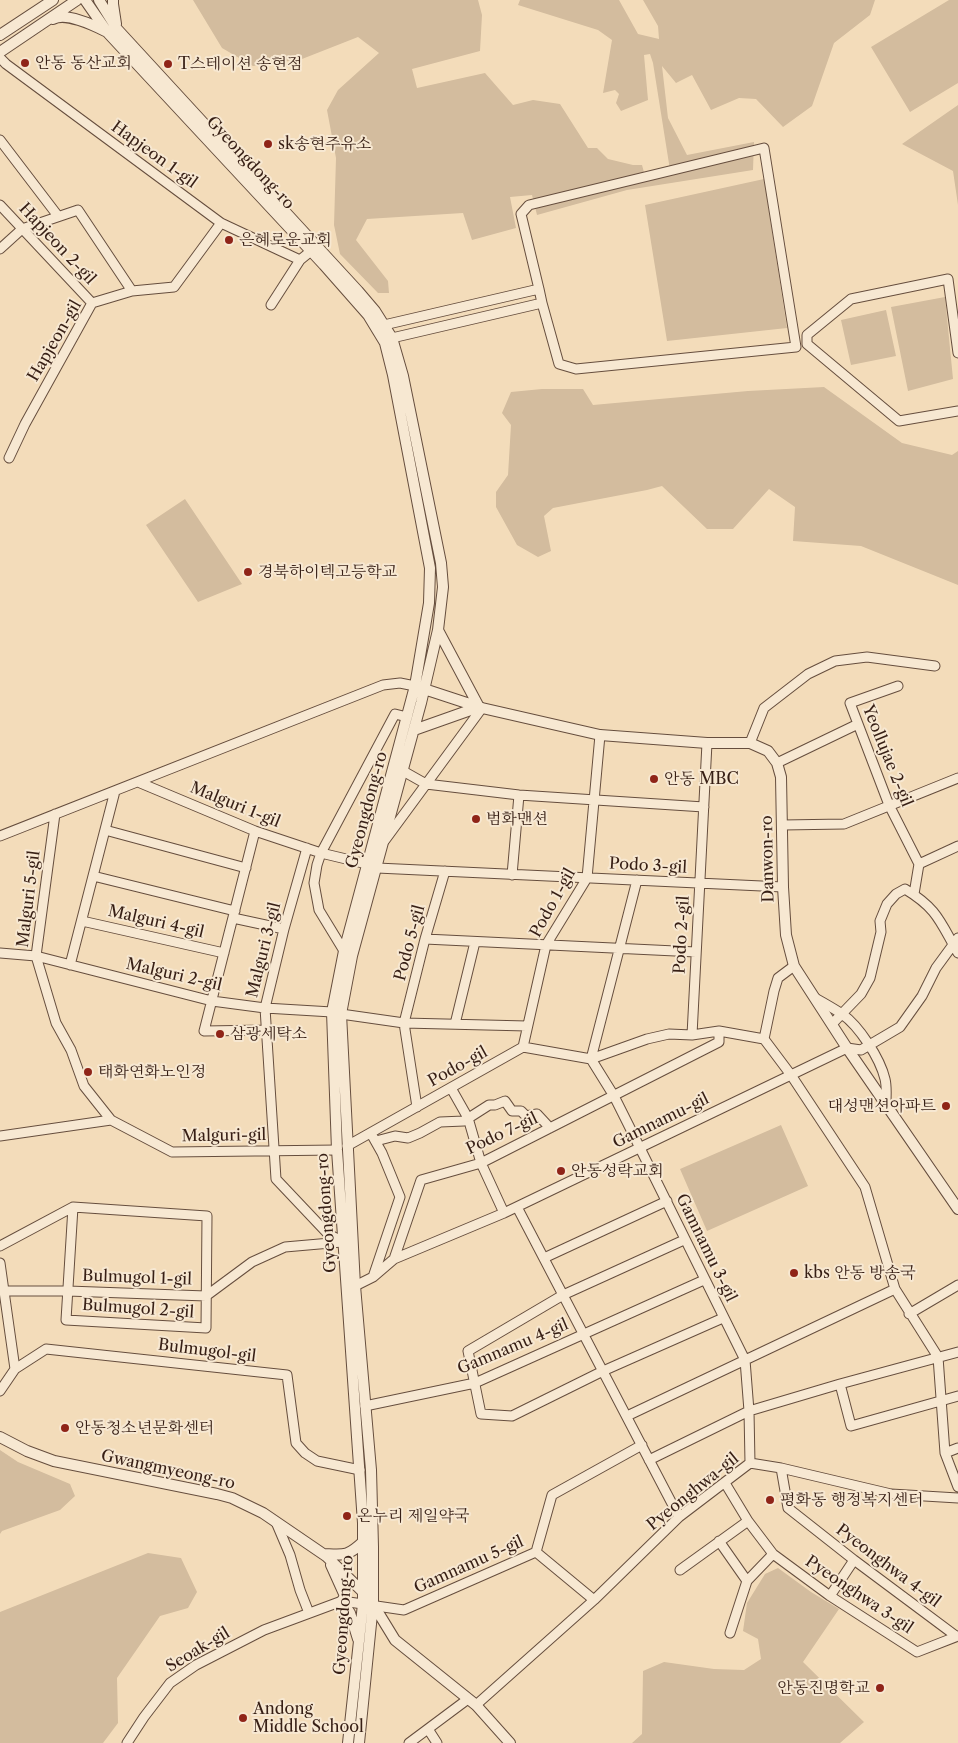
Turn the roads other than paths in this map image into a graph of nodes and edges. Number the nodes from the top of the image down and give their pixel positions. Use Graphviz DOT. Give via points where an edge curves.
graph roads {
  1 [pos="37,0"];
  2 [pos="52,0"];
  3 [pos="77,0"];
  4 [pos="85,0"];
  5 [pos="99,0"];
  6 [pos="113,0"];
  7 [pos="23,20"];
  8 [pos="45,22"];
  9 [pos="112,31"];
  10 [pos="0,35"];
  11 [pos="0,52"];
  12 [pos="0,58"];
  13 [pos="0,140"];
  14 [pos="0,206"];
  15 [pos="58,216"];
  16 [pos="221,223"];
  17 [pos="22,229"];
  18 [pos="0,249"];
  19 [pos="311,251"];
  20 [pos="300,260"];
  21 [pos="958,277"];
  22 [pos="948,279"];
  23 [pos="539,289"];
  24 [pos="132,291"];
  25 [pos="92,303"];
  26 [pos="542,303"];
  27 [pos="271,305"];
  28 [pos="384,324"];
  29 [pos="392,338"];
  30 [pos="807,344"];
  31 [pos="796,347"];
  32 [pos="958,353"];
  33 [pos="958,411"];
  34 [pos="9,458"];
  35 [pos="438,630"];
  36 [pos="935,666"];
  37 [pos="898,686"];
  38 [pos="419,687"];
  39 [pos="480,707"];
  40 [pos="407,717"];
  41 [pos="858,724"];
  42 [pos="414,730"];
  43 [pos="600,735"];
  44 [pos="707,743"];
  45 [pos="750,743"];
  46 [pos="777,763"];
  47 [pos="403,771"];
  48 [pos="958,778"];
  49 [pos="138,782"];
  50 [pos="426,784"];
  51 [pos="115,791"];
  52 [pos="519,795"];
  53 [pos="594,801"];
  54 [pos="889,806"];
  55 [pos="704,807"];
  56 [pos="55,814"];
  57 [pos="782,825"];
  58 [pos="105,830"];
  59 [pos="255,831"];
  60 [pos="0,836"];
  61 [pos="384,842"];
  62 [pos="958,846"];
  63 [pos="307,848"];
  64 [pos="321,853"];
  65 [pos="919,864"];
  66 [pos="372,866"];
  67 [pos="246,868"];
  68 [pos="445,871"];
  69 [pos="512,874"];
  70 [pos="93,876"];
  71 [pos="587,878"];
  72 [pos="637,880"];
  73 [pos="700,883"];
  74 [pos="783,887"];
  75 [pos="914,894"];
  76 [pos="234,915"];
  77 [pos="82,921"];
  78 [pos="284,929"];
  79 [pos="425,939"];
  80 [pos="955,941"];
  81 [pos="475,942"];
  82 [pos="546,945"];
  83 [pos="620,948"];
  84 [pos="344,951"];
  85 [pos="696,952"];
  86 [pos="0,953"];
  87 [pos="224,953"];
  88 [pos="958,954"];
  89 [pos="36,956"];
  90 [pos="70,965"];
  91 [pos="794,966"];
  92 [pos="814,997"];
  93 [pos="212,1001"];
  94 [pos="265,1008"];
  95 [pos="336,1013"];
  96 [pos="843,1014"];
  97 [pos="404,1023"];
  98 [pos="455,1024"];
  99 [pos="832,1024"];
  100 [pos="527,1026"];
  101 [pos="266,1030"];
  102 [pos="719,1031"];
  103 [pos="692,1035"];
  104 [pos="764,1039"];
  105 [pos="869,1046"];
  106 [pos="523,1047"];
  107 [pos="847,1048"];
  108 [pos="591,1059"];
  109 [pos="791,1075"];
  110 [pos="451,1088"];
  111 [pos="614,1096"];
  112 [pos="886,1103"];
  113 [pos="417,1107"];
  114 [pos="468,1118"];
  115 [pos="111,1120"];
  116 [pos="550,1128"];
  117 [pos="370,1133"];
  118 [pos="0,1136"];
  119 [pos="376,1142"];
  120 [pos="342,1148"];
  121 [pos="640,1148"];
  122 [pos="274,1151"];
  123 [pos="481,1162"];
  124 [pos="667,1201"];
  125 [pos="73,1207"];
  126 [pos="517,1207"];
  127 [pos="958,1209"];
  128 [pos="504,1214"];
  129 [pos="684,1240"];
  130 [pos="348,1242"];
  131 [pos="0,1246"];
  132 [pos="544,1258"];
  133 [pos="394,1259"];
  134 [pos="0,1263"];
  135 [pos="373,1277"];
  136 [pos="704,1280"];
  137 [pos="958,1285"];
  138 [pos="355,1286"];
  139 [pos="895,1289"];
  140 [pos="4,1291"];
  141 [pos="68,1291"];
  142 [pos="563,1295"];
  143 [pos="206,1296"];
  144 [pos="909,1314"];
  145 [pos="723,1318"];
  146 [pos="584,1334"];
  147 [pos="958,1352"];
  148 [pos="938,1356"];
  149 [pos="744,1360"];
  150 [pos="15,1369"];
  151 [pos="603,1371"];
  152 [pos="475,1383"];
  153 [pos="840,1384"];
  154 [pos="0,1391"];
  155 [pos="958,1396"];
  156 [pos="941,1401"];
  157 [pos="365,1406"];
  158 [pos="748,1412"];
  159 [pos="626,1416"];
  160 [pos="0,1437"];
  161 [pos="642,1445"];
  162 [pos="958,1448"];
  163 [pos="945,1453"];
  164 [pos="649,1460"];
  165 [pos="750,1463"];
  166 [pos="781,1468"];
  167 [pos="360,1470"];
  168 [pos="725,1483"];
  169 [pos="958,1487"];
  170 [pos="958,1498"];
  171 [pos="680,1518"];
  172 [pos="748,1521"];
  173 [pos="276,1522"];
  174 [pos="719,1540"];
  175 [pos="363,1542"];
  176 [pos="536,1552"];
  177 [pos="773,1554"];
  178 [pos="324,1555"];
  179 [pos="854,1560"];
  180 [pos="680,1570"];
  181 [pos="747,1581"];
  182 [pos="364,1593"];
  183 [pos="830,1596"];
  184 [pos="594,1600"];
  185 [pos="342,1601"];
  186 [pos="368,1604"];
  187 [pos="309,1613"];
  188 [pos="730,1633"];
  189 [pos="957,1636"];
  190 [pos="360,1645"];
  191 [pos="472,1702"];
  192 [pos="428,1729"];
  193 [pos="361,1741"];
  194 [pos="127,1743"];
  195 [pos="348,1743"];
  196 [pos="409,1743"];
  197 [pos="437,1743"];
  198 [pos="510,1743"];
  1 -- 7 [label="street"];
  2 -- 7 [label="street"];
  3 -- 8 [label="street"];
  4 -- 9 [label="street, Gyeongdong-ro"];
  5 -- 9 [label="street, Gyeongdong-ro"];
  6 -- 9 [label="street"];
  7 -- 10 [label="street"];
  8 -- 9 [label="street" via="57,17"];
  8 -- 11 [label="street"];
  9 -- 19 [label="street, Gyeongdong-ro"];
  9 -- 28 [label="street, Gyeongdong-ro" via="358,291"];
  12 -- 16 [label="street, Hapjeon 1-gil"];
  13 -- 15 [label="street"];
  14 -- 17 [label="street, Hapjeon 2-gil"];
  15 -- 17 [label="street"];
  15 -- 24 [label="street" via="78,210"];
  16 -- 20 [label="street, Hapjeon 1-gil"];
  16 -- 24 [label="street, Hapjeon-gil" via="174,287"];
  17 -- 18 [label="street"];
  17 -- 25 [label="street, Hapjeon 2-gil"];
  19 -- 20 [label="street"];
  19 -- 38 [label="street, Gyeongdong-ro" via="368,315 385,343 394,375 431,577"];
  20 -- 27 [label="street"];
  21 -- 22 [label="street"];
  22 -- 30 [label="street" via="851,299 807,335"];
  22 -- 32 [label="street"];
  23 -- 26 [label="street"];
  23 -- 28 [label="street"];
  23 -- 31 [label="street" via="521,214 529,205 764,148"];
  24 -- 25 [label="street, Hapjeon-gil"];
  25 -- 34 [label="street, Hapjeon-gil"];
  26 -- 29 [label="street"];
  26 -- 31 [label="street" via="559,364 576,369"];
  28 -- 29 [label="street, Gyeongdong-ro"];
  29 -- 35 [label="street, Gyeongdong-ro" via="410,402 441,562 443,596"];
  30 -- 31 [label="street"];
  30 -- 33 [label="street" via="899,421"];
  35 -- 38 [label="street, Gyeongdong-ro"];
  35 -- 39 [label="street"];
  36 -- 45 [label="street" via="867,657 835,661 808,674 764,708"];
  37 -- 41 [label="street, Yeollujae 2-gil" via="850,703"];
  38 -- 39 [label="street"];
  38 -- 40 [label="street, Gyeongdong-ro"];
  38 -- 42 [label="street, Gyeongdong-ro"];
  38 -- 49 [label="street" via="400,683 383,685"];
  39 -- 42 [label="street"];
  39 -- 43 [label="street"];
  39 -- 50 [label="street"];
  40 -- 64 [label="street" via="395,714"];
  40 -- 66 [label="street, Gyeongdong-ro"];
  41 -- 46 [label="street"];
  41 -- 54 [label="street, Yeollujae 2-gil"];
  42 -- 47 [label="street, Gyeongdong-ro"];
  43 -- 44 [label="street"];
  43 -- 53 [label="street, Podo 1-gil"];
  44 -- 45 [label="street"];
  44 -- 55 [label="street, Podo 2-gil"];
  45 -- 46 [label="street" via="768,751"];
  46 -- 57 [label="street, Danwon-ro" via="781,777"];
  47 -- 50 [label="street"];
  47 -- 61 [label="street, Gyeongdong-ro"];
  48 -- 54 [label="street"];
  49 -- 51 [label="street"];
  49 -- 59 [label="street, Malguri 1-gil"];
  50 -- 52 [label="street"];
  50 -- 61 [label="street"];
  51 -- 56 [label="street"];
  51 -- 58 [label="street"];
  52 -- 53 [label="street"];
  52 -- 69 [label="street"];
  53 -- 55 [label="street"];
  53 -- 71 [label="street, Podo 1-gil"];
  54 -- 57 [label="street" via="844,824"];
  54 -- 65 [label="street, Yeollujae 2-gil"];
  55 -- 73 [label="street, Podo 2-gil"];
  56 -- 60 [label="street"];
  56 -- 89 [label="street, Malguri 5-gil"];
  57 -- 74 [label="street, Danwon-ro"];
  58 -- 67 [label="street"];
  58 -- 70 [label="street"];
  59 -- 63 [label="street, Malguri 1-gil"];
  59 -- 67 [label="street"];
  61 -- 66 [label="street, Gyeongdong-ro"];
  62 -- 65 [label="street"];
  63 -- 64 [label="street, Malguri 1-gil"];
  63 -- 78 [label="street, Malguri 3-gil"];
  64 -- 66 [label="street, Malguri 1-gil"];
  64 -- 84 [label="street" via="314,883 319,910"];
  65 -- 75 [label="street"];
  66 -- 68 [label="street, Podo 3-gil"];
  66 -- 84 [label="street, Gyeongdong-ro"];
  66 -- 95 [label="street, Gyeongdong-ro"];
  67 -- 76 [label="street"];
  68 -- 69 [label="street, Podo 3-gil"];
  68 -- 79 [label="street, Podo 5-gil"];
  69 -- 71 [label="street, Podo 3-gil"];
  70 -- 76 [label="street, Malguri 4-gil"];
  70 -- 77 [label="street"];
  71 -- 72 [label="street, Podo 3-gil"];
  71 -- 82 [label="street, Podo 1-gil"];
  72 -- 73 [label="street, Podo 3-gil"];
  72 -- 83 [label="street"];
  73 -- 74 [label="street, Podo 3-gil"];
  73 -- 85 [label="street, Podo 2-gil"];
  74 -- 91 [label="street, Danwon-ro" via="786,935"];
  75 -- 80 [label="street" via="928,904"];
  75 -- 96 [label="street" via="905,889 887,904 880,921 881,932 870,978"];
  76 -- 78 [label="street, Malguri 4-gil"];
  76 -- 87 [label="street"];
  77 -- 87 [label="street, Malguri 4-gil"];
  77 -- 90 [label="street"];
  78 -- 94 [label="street, Malguri 3-gil"];
  79 -- 81 [label="street"];
  79 -- 97 [label="street, Podo 5-gil"];
  80 -- 88 [label="street"];
  80 -- 105 [label="street" via="900,1027"];
  81 -- 82 [label="street"];
  81 -- 98 [label="street"];
  82 -- 83 [label="street"];
  82 -- 100 [label="street, Podo 1-gil"];
  83 -- 85 [label="street"];
  83 -- 108 [label="street"];
  84 -- 95 [label="street, Gyeongdong-ro"];
  85 -- 103 [label="street, Podo 2-gil"];
  86 -- 89 [label="street, Malguri 2-gil"];
  87 -- 93 [label="street"];
  89 -- 90 [label="street, Malguri 2-gil"];
  89 -- 115 [label="street, Malguri 5-gil" via="56,1023 71,1050 84,1086"];
  90 -- 93 [label="street, Malguri 2-gil"];
  91 -- 92 [label="street, Danwon-ro"];
  91 -- 104 [label="street" via="778,978"];
  92 -- 96 [label="street"];
  92 -- 99 [label="street, Danwon-ro"];
  93 -- 94 [label="street, Malguri 2-gil"];
  93 -- 101 [label="street" via="204,1031"];
  94 -- 95 [label="street, Malguri 2-gil"];
  94 -- 101 [label="street, Malguri 3-gil"];
  95 -- 97 [label="street, Malguri 2-gil"];
  95 -- 120 [label="street, Gyeongdong-ro"];
  96 -- 99 [label="street"];
  96 -- 105 [label="street"];
  97 -- 98 [label="street"];
  97 -- 113 [label="street, Podo 5-gil"];
  98 -- 100 [label="street"];
  99 -- 107 [label="street, Danwon-ro"];
  100 -- 106 [label="street, Podo 1-gil"];
  101 -- 122 [label="street, Malguri 3-gil"];
  102 -- 103 [label="street"];
  102 -- 104 [label="street"];
  102 -- 111 [label="street, Podo 7-gil" via="719,1042"];
  103 -- 108 [label="street" via="669,1034 647,1039"];
  104 -- 109 [label="street"];
  105 -- 107 [label="street" via="861,1050"];
  105 -- 112 [label="street" via="885,1079"];
  106 -- 108 [label="street"];
  106 -- 110 [label="street, Podo-gil"];
  107 -- 109 [label="street, Gamnamu-gil"];
  107 -- 112 [label="street, Danwon-ro"];
  108 -- 111 [label="street"];
  109 -- 121 [label="street, Gamnamu-gil"];
  109 -- 139 [label="street" via="865,1187"];
  110 -- 113 [label="street, Podo-gil"];
  110 -- 114 [label="street"];
  111 -- 116 [label="street, Podo 7-gil"];
  111 -- 121 [label="street"];
  112 -- 127 [label="street, Danwon-ro"];
  113 -- 117 [label="street, Podo-gil"];
  114 -- 116 [label="street" via="489,1105 506,1101 512,1111 521,1111 526,1116 538,1114"];
  114 -- 119 [label="street" via="440,1122 408,1138 394,1136"];
  114 -- 123 [label="street"];
  115 -- 118 [label="street"];
  115 -- 122 [label="street, Malguri-gil" via="172,1152"];
  116 -- 123 [label="street, Podo 7-gil"];
  117 -- 119 [label="street"];
  117 -- 120 [label="street, Podo-gil"];
  119 -- 135 [label="street" via="400,1198"];
  120 -- 122 [label="street, Malguri-gil"];
  120 -- 130 [label="street, Gyeongdong-ro"];
  121 -- 124 [label="street, Gamnamu 3-gil"];
  121 -- 126 [label="street, Gamnamu-gil"];
  122 -- 130 [label="street, Malguri 3-gil" via="276,1179 328,1234"];
  123 -- 128 [label="street"];
  123 -- 133 [label="street, Podo 7-gil" via="421,1180"];
  124 -- 129 [label="street, Gamnamu 3-gil"];
  124 -- 132 [label="street"];
  125 -- 131 [label="street"];
  125 -- 141 [label="street, Bulmugol 1-gil"];
  125 -- 143 [label="street, Bulmugol 1-gil" via="207,1216"];
  126 -- 128 [label="street, Gamnamu-gil"];
  126 -- 132 [label="street"];
  128 -- 133 [label="street, Gamnamu-gil"];
  129 -- 136 [label="street, Gamnamu 3-gil"];
  129 -- 142 [label="street"];
  130 -- 138 [label="street, Gyeongdong-ro"];
  130 -- 143 [label="street, Bulmugol 1-gil" via="285,1247 252,1262"];
  130 -- 167 [label="street, Gyeongdong-ro"];
  132 -- 142 [label="street"];
  133 -- 135 [label="street, Gamnamu-gil"];
  134 -- 140 [label="street"];
  135 -- 138 [label="street, Gamnamu-gil"];
  136 -- 145 [label="street, Gamnamu 3-gil"];
  136 -- 146 [label="street, Gamnamu 4-gil"];
  137 -- 144 [label="street"];
  138 -- 157 [label="street, Gyeongdong-ro"];
  139 -- 144 [label="street"];
  139 -- 149 [label="street"];
  140 -- 141 [label="street, Bulmugol 1-gil"];
  140 -- 150 [label="street"];
  141 -- 143 [label="street, Bulmugol 1-gil"];
  141 -- 143 [label="street, Bulmugol 2-gil" via="66,1320 206,1328"];
  142 -- 146 [label="street"];
  142 -- 152 [label="street" via="468,1351"];
  144 -- 148 [label="street"];
  145 -- 149 [label="street, Gamnamu 3-gil"];
  145 -- 151 [label="street"];
  146 -- 151 [label="street"];
  146 -- 152 [label="street, Gamnamu 4-gil"];
  147 -- 148 [label="street"];
  148 -- 153 [label="street"];
  148 -- 156 [label="street"];
  149 -- 158 [label="street, Gamnamu 3-gil"];
  149 -- 159 [label="street"];
  150 -- 154 [label="street, Bulmugol-gil"];
  150 -- 167 [label="street, Bulmugol-gil" via="46,1349 287,1375 296,1443 317,1461"];
  151 -- 152 [label="street" via="512,1416 481,1414"];
  151 -- 159 [label="street"];
  152 -- 157 [label="street, Gamnamu 4-gil"];
  153 -- 156 [label="street" via="851,1426"];
  153 -- 158 [label="street"];
  155 -- 156 [label="street"];
  156 -- 163 [label="street"];
  157 -- 186 [label="street, Gyeongdong-ro" via="373,1547"];
  158 -- 164 [label="street"];
  158 -- 165 [label="street, Gamnamu 3-gil"];
  159 -- 161 [label="street"];
  160 -- 173 [label="street, Gwangmyeong-ro" via="54,1461 232,1498"];
  161 -- 164 [label="street"];
  161 -- 176 [label="street, Gamnamu 5-gil" via="552,1495"];
  162 -- 163 [label="street"];
  163 -- 169 [label="street"];
  164 -- 171 [label="street"];
  165 -- 166 [label="street, Pyeonghwa-gil"];
  165 -- 168 [label="street, Pyeonghwa-gil"];
  166 -- 170 [label="street, Pyeonghwa-gil" via="891,1494"];
  166 -- 179 [label="street, Pyeonghwa 4-gil" via="788,1508"];
  167 -- 175 [label="street, Gyeongdong-ro"];
  168 -- 171 [label="street, Pyeonghwa-gil"];
  168 -- 172 [label="street, Pyeonghwa 3-gil"];
  171 -- 184 [label="street, Pyeonghwa-gil"];
  172 -- 174 [label="street"];
  172 -- 177 [label="street, Pyeonghwa 3-gil"];
  173 -- 178 [label="street, Gwangmyeong-ro"];
  173 -- 187 [label="street"];
  174 -- 180 [label="street"];
  174 -- 181 [label="street"];
  175 -- 178 [label="street" via="350,1553"];
  175 -- 182 [label="street, Gyeongdong-ro"];
  176 -- 184 [label="street"];
  176 -- 186 [label="street, Gamnamu 5-gil" via="404,1610"];
  177 -- 181 [label="street"];
  177 -- 183 [label="street, Pyeonghwa 3-gil"];
  178 -- 182 [label="street, Gwangmyeong-ro"];
  178 -- 185 [label="street" via="343,1590 345,1596"];
  179 -- 183 [label="street"];
  179 -- 189 [label="street, Pyeonghwa 4-gil"];
  181 -- 188 [label="street"];
  182 -- 186 [label="street, Gwangmyeong-ro"];
  183 -- 189 [label="street, Pyeonghwa 3-gil" via="917,1652"];
  184 -- 191 [label="street, Pyeonghwa-gil"];
  185 -- 186 [label="street, Seoak-gil"];
  185 -- 187 [label="street, Seoak-gil"];
  185 -- 190 [label="street" via="350,1613"];
  186 -- 190 [label="street, Gyeongdong-ro"];
  186 -- 191 [label="street, Gwangmyeong-ro" via="395,1640"];
  186 -- 193 [label="street, Gyeongdong-ro"];
  187 -- 194 [label="street, Seoak-gil" via="264,1630 196,1665 170,1683"];
  190 -- 195 [label="street, Gyeongdong-ro"];
  191 -- 192 [label="street, Pyeonghwa-gil"];
  191 -- 198 [label="street, Gwangmyeong-ro"];
  192 -- 196 [label="street, Pyeonghwa-gil"];
  192 -- 197 [label="street"];
}
